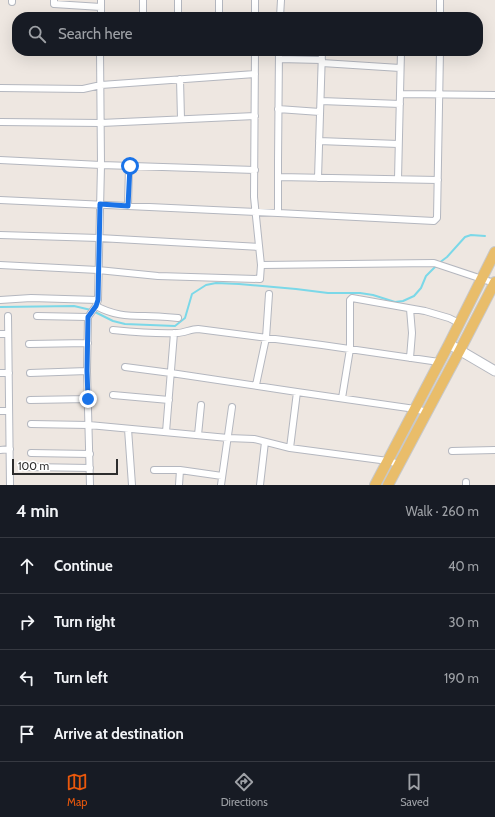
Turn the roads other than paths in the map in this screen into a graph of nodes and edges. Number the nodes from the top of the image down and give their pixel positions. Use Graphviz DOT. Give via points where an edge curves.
graph roads {
  1 [pos="54,0"];
  2 [pos="101,0"];
  3 [pos="143,0"];
  4 [pos="178,0"];
  5 [pos="219,0"];
  6 [pos="255,0"];
  7 [pos="281,0"];
  8 [pos="440,0"];
  9 [pos="101,7"];
  10 [pos="101,12"];
  11 [pos="143,12"];
  12 [pos="178,12"];
  13 [pos="219,12"];
  14 [pos="255,12"];
  15 [pos="280,12"];
  16 [pos="440,12"];
  17 [pos="100,56"];
  18 [pos="255,56"];
  19 [pos="279,56"];
  20 [pos="322,56"];
  21 [pos="401,56"];
  22 [pos="440,56"];
  23 [pos="279,59"];
  24 [pos="322,62"];
  25 [pos="400,68"];
  26 [pos="255,74"];
  27 [pos="180,80"];
  28 [pos="101,85"];
  29 [pos="0,88"];
  30 [pos="400,94"];
  31 [pos="439,94"];
  32 [pos="495,95"];
  33 [pos="320,101"];
  34 [pos="400,104"];
  35 [pos="278,109"];
  36 [pos="320,112"];
  37 [pos="255,116"];
  38 [pos="181,119"];
  39 [pos="0,122"];
  40 [pos="101,123"];
  41 [pos="319,141"];
  42 [pos="398,144"];
  43 [pos="0,160"];
  44 [pos="100,165"];
  45 [pos="130,166"];
  46 [pos="255,170"];
  47 [pos="278,177"];
  48 [pos="318,178"];
  49 [pos="398,179"];
  50 [pos="438,180"];
  51 [pos="0,200"];
  52 [pos="100,204"];
  53 [pos="128,206"];
  54 [pos="256,212"];
  55 [pos="278,213"];
  56 [pos="0,235"];
  57 [pos="99,238"];
  58 [pos="259,247"];
  59 [pos="495,252"];
  60 [pos="0,265"];
  61 [pos="261,265"];
  62 [pos="98,270"];
  63 [pos="482,278"];
  64 [pos="495,283"];
  65 [pos="269,294"];
  66 [pos="0,300"];
  67 [pos="410,308"];
  68 [pos="93,309"];
  69 [pos="8,316"];
  70 [pos="37,316"];
  71 [pos="178,318"];
  72 [pos="459,323"];
  73 [pos="113,330"];
  74 [pos="174,333"];
  75 [pos="0,334"];
  76 [pos="8,334"];
  77 [pos="266,338"];
  78 [pos="88,343"];
  79 [pos="29,344"];
  80 [pos="449,344"];
  81 [pos="350,349"];
  82 [pos="460,350"];
  83 [pos="410,358"];
  84 [pos="440,362"];
  85 [pos="125,367"];
  86 [pos="87,371"];
  87 [pos="495,371"];
  88 [pos="0,373"];
  89 [pos="9,373"];
  90 [pos="30,373"];
  91 [pos="171,373"];
  92 [pos="256,385"];
  93 [pos="297,392"];
  94 [pos="113,395"];
  95 [pos="342,398"];
  96 [pos="88,399"];
  97 [pos="30,400"];
  98 [pos="169,400"];
  99 [pos="201,405"];
  100 [pos="232,407"];
  101 [pos="415,409"];
  102 [pos="0,411"];
  103 [pos="9,411"];
  104 [pos="427,412"];
  105 [pos="31,424"];
  106 [pos="89,425"];
  107 [pos="128,429"];
  108 [pos="166,432"];
  109 [pos="198,435"];
  110 [pos="228,438"];
  111 [pos="265,442"];
  112 [pos="290,448"];
  113 [pos="0,450"];
  114 [pos="10,450"];
  115 [pos="495,450"];
  116 [pos="452,451"];
  117 [pos="31,453"];
  118 [pos="90,454"];
  119 [pos="388,461"];
  120 [pos="399,464"];
  121 [pos="28,467"];
  122 [pos="90,468"];
  123 [pos="154,470"];
  124 [pos="180,470"];
  125 [pos="222,476"];
  126 [pos="10,485"];
  127 [pos="90,485"];
  128 [pos="132,485"];
  129 [pos="179,485"];
  130 [pos="221,485"];
  131 [pos="260,485"];
  132 [pos="376,485"];
  133 [pos="388,485"];
  1 -- 9 [label="street" via="54,4"];
  2 -- 9 [label="street"];
  3 -- 11 [label="street"];
  4 -- 12 [label="street"];
  5 -- 13 [label="street"];
  6 -- 14 [label="street"];
  7 -- 15 [label="street"];
  8 -- 16 [label="street"];
  9 -- 10 [label="street"];
  17 -- 28 [label="street"];
  18 -- 26 [label="street"];
  19 -- 23 [label="street"];
  20 -- 24 [label="street"];
  21 -- 25 [label="street"];
  22 -- 31 [label="street"];
  23 -- 24 [label="street"];
  23 -- 35 [label="street"];
  24 -- 25 [label="street"];
  24 -- 33 [label="street"];
  25 -- 30 [label="street"];
  26 -- 27 [label="street"];
  26 -- 37 [label="street"];
  27 -- 28 [label="street"];
  27 -- 38 [label="street"];
  28 -- 29 [label="street" via="82,89"];
  28 -- 40 [label="street"];
  30 -- 31 [label="street"];
  30 -- 34 [label="street"];
  31 -- 32 [label="street"];
  31 -- 50 [label="street"];
  33 -- 34 [label="street"];
  33 -- 36 [label="street"];
  34 -- 42 [label="street"];
  35 -- 36 [label="street"];
  35 -- 47 [label="street"];
  36 -- 41 [label="street"];
  37 -- 38 [label="street"];
  37 -- 46 [label="street"];
  38 -- 40 [label="street"];
  39 -- 40 [label="street"];
  40 -- 44 [label="street"];
  41 -- 42 [label="street"];
  41 -- 48 [label="street"];
  42 -- 49 [label="street"];
  43 -- 44 [label="street"];
  44 -- 45 [label="street"];
  44 -- 52 [label="street"];
  45 -- 46 [label="street"];
  45 -- 53 [label="street"];
  46 -- 54 [label="street"];
  47 -- 48 [label="street"];
  47 -- 55 [label="street"];
  48 -- 49 [label="street"];
  49 -- 50 [label="street"];
  50 -- 55 [label="street" via="437,218 434,221"];
  51 -- 52 [label="street"];
  52 -- 53 [label="street"];
  52 -- 57 [label="street"];
  53 -- 54 [label="street"];
  54 -- 55 [label="street"];
  54 -- 58 [label="street"];
  56 -- 57 [label="street"];
  57 -- 58 [label="street"];
  57 -- 62 [label="street"];
  58 -- 61 [label="street"];
  59 -- 63 [label="main road"];
  60 -- 62 [label="street"];
  61 -- 62 [label="street" via="259,280 158,276"];
  61 -- 63 [label="street" via="434,263"];
  62 -- 68 [label="street"];
  63 -- 64 [label="street"];
  63 -- 72 [label="main road"];
  64 -- 82 [label="main road"];
  65 -- 77 [label="street"];
  66 -- 68 [label="street" via="31,298"];
  67 -- 72 [label="street" via="438,314"];
  67 -- 81 [label="street" via="352,298"];
  67 -- 83 [label="street"];
  68 -- 70 [label="street"];
  68 -- 71 [label="street" via="122,315"];
  68 -- 78 [label="street"];
  69 -- 76 [label="street"];
  72 -- 80 [label="main road"];
  73 -- 74 [label="street"];
  74 -- 77 [label="street" via="198,329"];
  74 -- 91 [label="street"];
  75 -- 76 [label="street"];
  76 -- 89 [label="street"];
  77 -- 81 [label="street"];
  77 -- 92 [label="street"];
  78 -- 79 [label="street"];
  78 -- 86 [label="street"];
  80 -- 82 [label="street"];
  80 -- 84 [label="main road"];
  81 -- 83 [label="street"];
  81 -- 95 [label="street"];
  82 -- 87 [label="street"];
  82 -- 104 [label="main road"];
  83 -- 84 [label="street"];
  84 -- 101 [label="main road"];
  85 -- 91 [label="street"];
  86 -- 90 [label="street"];
  86 -- 96 [label="street"];
  88 -- 89 [label="street"];
  89 -- 103 [label="street"];
  91 -- 92 [label="street"];
  91 -- 98 [label="street"];
  92 -- 93 [label="street"];
  93 -- 95 [label="street"];
  93 -- 112 [label="street"];
  94 -- 98 [label="street"];
  95 -- 101 [label="street"];
  96 -- 97 [label="street"];
  96 -- 106 [label="street"];
  98 -- 108 [label="street"];
  99 -- 109 [label="street"];
  100 -- 110 [label="street"];
  101 -- 104 [label="street"];
  101 -- 119 [label="main road"];
  102 -- 103 [label="street"];
  103 -- 114 [label="street"];
  104 -- 120 [label="main road"];
  105 -- 106 [label="street"];
  106 -- 107 [label="street"];
  106 -- 118 [label="street"];
  107 -- 108 [label="street"];
  107 -- 128 [label="street"];
  108 -- 109 [label="street"];
  109 -- 110 [label="street"];
  110 -- 111 [label="street"];
  110 -- 125 [label="street"];
  111 -- 112 [label="street"];
  111 -- 131 [label="street"];
  112 -- 119 [label="street"];
  113 -- 114 [label="street"];
  114 -- 126 [label="street"];
  115 -- 116 [label="street"];
  117 -- 118 [label="street"];
  118 -- 122 [label="street"];
  119 -- 120 [label="street"];
  119 -- 132 [label="main road"];
  120 -- 133 [label="main road"];
  121 -- 122 [label="street"];
  122 -- 127 [label="street"];
  123 -- 124 [label="street"];
  124 -- 125 [label="street"];
  124 -- 129 [label="street"];
  125 -- 130 [label="street"];
}
